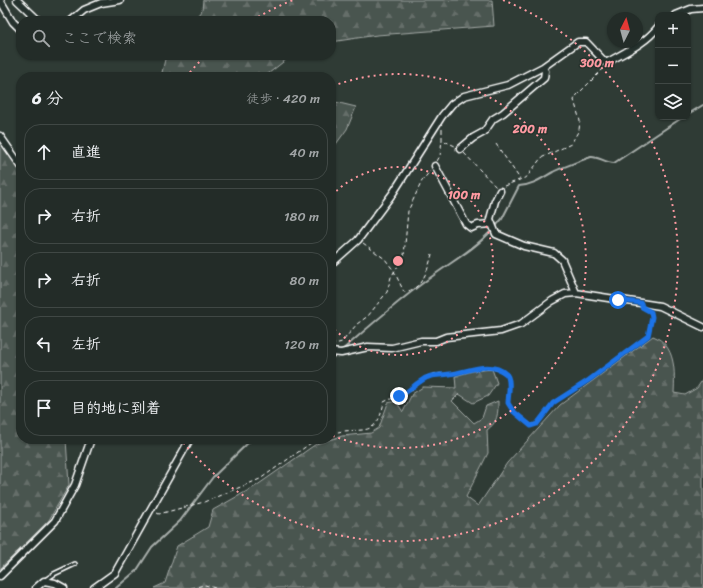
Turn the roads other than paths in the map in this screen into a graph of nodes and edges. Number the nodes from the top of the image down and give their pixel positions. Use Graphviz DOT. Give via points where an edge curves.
graph roads {
  1 [pos="0,0"];
  2 [pos="17,0"];
  3 [pos="120,0"];
  4 [pos="703,8"];
  5 [pos="684,12"];
  6 [pos="34,16"];
  7 [pos="77,16"];
  8 [pos="16,25"];
  9 [pos="655,31"];
  10 [pos="543,67"];
  11 [pos="0,136"];
  12 [pos="460,149"];
  13 [pos="16,159"];
  14 [pos="435,166"];
  15 [pos="500,191"];
  16 [pos="492,224"];
  17 [pos="336,260"];
  18 [pos="576,293"];
  19 [pos="703,327"];
  20 [pos="336,352"];
  21 [pos="88,444"];
  22 [pos="187,444"];
  23 [pos="75,564"];
  24 [pos="0,576"];
  25 [pos="44,581"];
  26 [pos="36,588"];
  27 [pos="64,588"];
  28 [pos="94,588"];
  1 -- 8 [label="street"];
  2 -- 6 [label="street"];
  3 -- 7 [label="street" via="101,3"];
  4 -- 5 [label="street"];
  9 -- 10 [label="street" via="645,41 606,63 586,42 578,42"];
  10 -- 12 [label="street" via="544,78 493,119 484,132"];
  10 -- 17 [label="street" via="508,85 464,96 452,104 393,193 358,240"];
  11 -- 13 [label="street"];
  14 -- 16 [label="street" via="466,224 470,228"];
  15 -- 16 [label="street" via="490,220"];
  16 -- 18 [label="street" via="496,234 524,246 554,253 562,260"];
  18 -- 19 [label="street" via="660,306"];
  18 -- 20 [label="street" via="565,294 521,324 501,331 446,337 392,348 368,347"];
  21 -- 24 [label="street" via="75,485 55,521"];
  22 -- 28 [label="street" via="116,573"];
  23 -- 25 [label="lane"];
  25 -- 26 [label="street"];
  25 -- 27 [label="street"];
}
